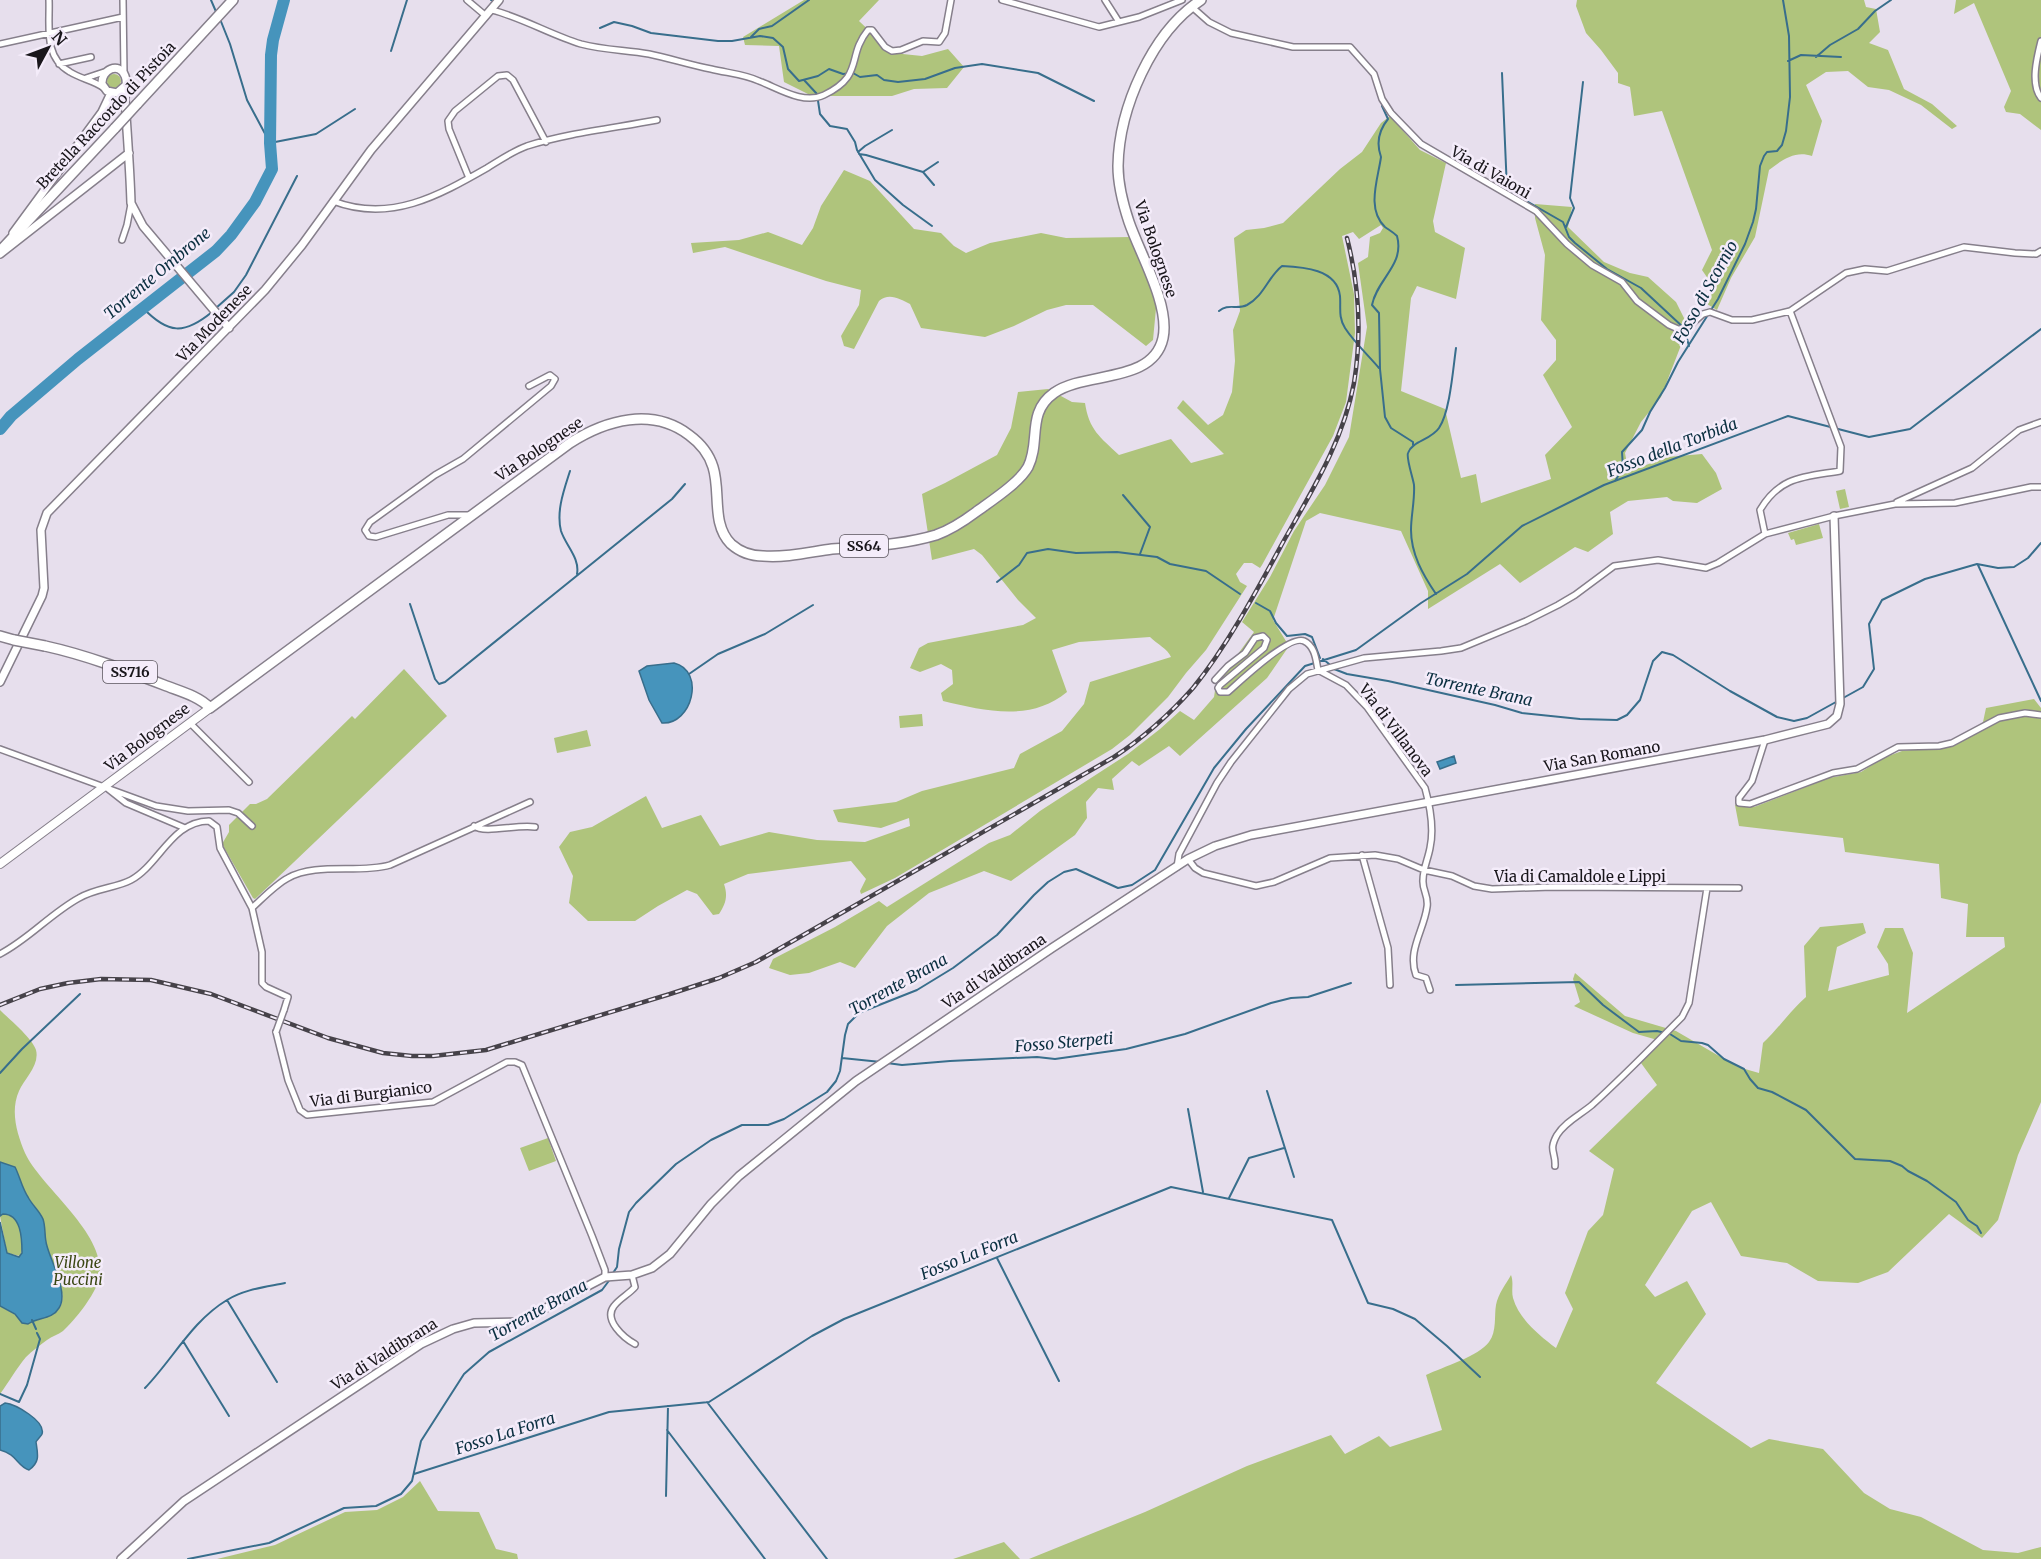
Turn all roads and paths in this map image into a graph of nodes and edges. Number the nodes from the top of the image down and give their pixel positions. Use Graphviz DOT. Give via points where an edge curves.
graph roads {
  1 [pos="49,0"];
  2 [pos="123,0"];
  3 [pos="233,0"];
  4 [pos="466,0"];
  5 [pos="499,0"];
  6 [pos="951,0"];
  7 [pos="1002,0"];
  8 [pos="1105,0"];
  9 [pos="1182,0"];
  10 [pos="1194,3"];
  11 [pos="492,10"];
  12 [pos="123,16"];
  13 [pos="486,16"];
  14 [pos="1119,22"];
  15 [pos="48,32"];
  16 [pos="2041,41"];
  17 [pos="0,44"];
  18 [pos="90,57"];
  19 [pos="123,60"];
  20 [pos="59,64"];
  21 [pos="116,68"];
  22 [pos="105,72"];
  23 [pos="124,73"];
  24 [pos="85,78"];
  25 [pos="125,87"];
  26 [pos="104,88"];
  27 [pos="114,93"];
  28 [pos="2041,98"];
  29 [pos="125,102"];
  30 [pos="657,120"];
  31 [pos="546,142"];
  32 [pos="129,153"];
  33 [pos="469,178"];
  34 [pos="333,201"];
  35 [pos="131,202"];
  36 [pos="10,239"];
  37 [pos="122,240"];
  38 [pos="2041,251"];
  39 [pos="0,252"];
  40 [pos="1790,311"];
  41 [pos="229,328"];
  42 [pos="529,386"];
  43 [pos="2041,422"];
  44 [pos="2041,487"];
  45 [pos="1895,504"];
  46 [pos="471,515"];
  47 [pos="1834,516"];
  48 [pos="1766,534"];
  49 [pos="0,638"];
  50 [pos="1318,670"];
  51 [pos="1215,680"];
  52 [pos="0,682"];
  53 [pos="210,708"];
  54 [pos="2041,715"];
  55 [pos="190,723"];
  56 [pos="1765,740"];
  57 [pos="0,748"];
  58 [pos="249,782"];
  59 [pos="105,787"];
  60 [pos="1429,801"];
  61 [pos="530,802"];
  62 [pos="252,826"];
  63 [pos="474,826"];
  64 [pos="534,827"];
  65 [pos="185,828"];
  66 [pos="1362,855"];
  67 [pos="1188,859"];
  68 [pos="0,864"];
  69 [pos="1177,867"];
  70 [pos="1424,870"];
  71 [pos="1707,888"];
  72 [pos="1739,888"];
  73 [pos="252,909"];
  74 [pos="0,954"];
  75 [pos="1390,985"];
  76 [pos="1430,990"];
  77 [pos="1555,1166"];
  78 [pos="632,1275"];
  79 [pos="607,1277"];
  80 [pos="635,1344"];
  81 [pos="121,1559"];
  1 -- 15 [label="street"];
  2 -- 12 [label="street"];
  3 -- 36 [label="main road, Bretella Raccordo di Pistoia, bridge"];
  4 -- 13 [label="street"];
  5 -- 11 [label="street, Via Modenese"];
  6 -- 11 [label="street" via="945,33 939,42 923,41 892,51 868,30 849,77 814,98 786,92 750,77 580,43"];
  7 -- 14 [label="street" via="1088,25 1099,27"];
  8 -- 14 [label="street"];
  9 -- 14 [label="street"];
  10 -- 40 [label="street, Via di Vaioni" via="1209,22 1231,33 1293,47 1350,47 1374,74 1391,112 1420,144 1536,211 1575,251 1622,282 1637,301 1669,325 1686,328 1710,312 1732,320 1752,320"];
  10 -- 46 [label="main road, Via Bolognese / SS64" via="1168,29 1148,62 1128,108 1119,150 1123,201 1160,305 1163,340 1153,357 1138,368 1078,383 1053,394 1038,413 1027,469 976,512 950,528 921,538 754,555 737,549 725,536 713,466 703,448 673,425 634,419 602,426 580,437"];
  11 -- 13 [label="street, Via Modenese"];
  12 -- 15 [label="street"];
  12 -- 19 [label="street"];
  13 -- 34 [label="street, Via Modenese" via="370,150"];
  15 -- 17 [label="street"];
  15 -- 20 [label="street" via="51,51"];
  16 -- 28 [label="street" via="2036,74"];
  18 -- 20 [label="street"];
  19 -- 21 [label="street"];
  19 -- 23 [label="street"];
  20 -- 24 [label="street"];
  21 -- 22 [label="street"];
  21 -- 23 [label="street"];
  22 -- 24 [label="street"];
  22 -- 26 [label="street" via="101,79"];
  23 -- 25 [label="street"];
  24 -- 26 [label="street"];
  25 -- 27 [label="street"];
  25 -- 29 [label="street"];
  26 -- 27 [label="street"];
  27 -- 29 [label="street"];
  27 -- 36 [label="street"];
  29 -- 32 [label="street"];
  30 -- 31 [label="street"];
  31 -- 33 [label="street" via="521,149"];
  31 -- 33 [label="street" via="513,80 507,75 498,76 448,121"];
  32 -- 35 [label="street"];
  32 -- 39 [label="street"];
  33 -- 34 [label="street" via="433,197 399,207 362,209"];
  34 -- 41 [label="street, Via Modenese" via="302,245"];
  35 -- 37 [label="street"];
  35 -- 41 [label="street" via="139,221"];
  36 -- 39 [label="main road, Bretella Raccordo di Pistoia"];
  38 -- 40 [label="street, Via di Vaioni" via="2015,253 1964,247 1887,272 1865,268 1846,273"];
  40 -- 48 [label="street" via="1841,447 1840,471 1793,478 1770,494 1760,510"];
  41 -- 52 [label="street, Via Modenese" via="47,513 41,530 42,596"];
  42 -- 46 [label="street" via="550,375 555,379 462,459 370,522 365,530 376,537 448,515"];
  43 -- 45 [label="street" via="2019,430 1972,468"];
  44 -- 45 [label="street" via="1955,503"];
  45 -- 47 [label="street"];
  46 -- 53 [label="main road, Via Bolognese / SS64"];
  47 -- 48 [label="street"];
  47 -- 56 [label="street, Via San Romano" via="1840,704 1837,716 1828,724"];
  48 -- 50 [label="street" via="1706,568 1658,560 1614,566 1558,605 1457,649 1364,658"];
  49 -- 53 [label="main road, SS716, bridge" via="86,656 180,692"];
  50 -- 51 [label="street" via="1307,643 1292,641 1228,692 1220,692 1218,688 1224,681 1264,648 1267,640 1259,636"];
  50 -- 60 [label="street, Via di Villanova" via="1346,685 1367,707 1425,788"];
  50 -- 69 [label="street" via="1289,689 1237,754 1179,854"];
  53 -- 55 [label="main road, Via Bolognese"];
  54 -- 56 [label="street" via="2025,713 1999,718 1940,747 1898,747 1857,770 1833,773 1750,804 1739,803 1752,781"];
  55 -- 58 [label="street"];
  55 -- 59 [label="main road, Via Bolognese"];
  56 -- 60 [label="street, Via San Romano"];
  57 -- 59 [label="street"];
  59 -- 62 [label="street" via="163,808 229,810"];
  59 -- 65 [label="street" via="126,803"];
  59 -- 68 [label="main road, Via Bolognese"];
  60 -- 67 [label="street, Via San Romano" via="1251,835"];
  60 -- 70 [label="street, Via di Villanova" via="1431,846"];
  61 -- 63 [label="street"];
  63 -- 64 [label="street" via="479,830"];
  63 -- 73 [label="street" via="376,869 319,870 294,875"];
  65 -- 73 [label="street, Via di Burgianico" via="205,821 217,826 221,851"];
  65 -- 74 [label="street" via="133,879 76,899"];
  66 -- 67 [label="street, Via di Camaldole e Lippi" via="1330,858 1256,886 1203,873"];
  66 -- 70 [label="street, Via di Camaldole e Lippi" via="1388,857"];
  66 -- 75 [label="street" via="1388,948"];
  67 -- 69 [label="street, Via San Romano"];
  69 -- 78 [label="street, Via di Valdibrana" via="856,1081 739,1176 662,1261"];
  70 -- 71 [label="street, Via di Camaldole e Lippi" via="1492,889"];
  70 -- 76 [label="street, Via di Villanova" via="1428,904 1413,960 1416,975 1426,978"];
  71 -- 72 [label="street, Via di Camaldole e Lippi"];
  71 -- 77 [label="street" via="1689,1003 1682,1017 1591,1106 1562,1128 1553,1143"];
  73 -- 79 [label="street, Via di Burgianico, bridge" via="262,952 262,983 288,997 276,1032 299,1107 308,1115 433,1102 507,1062 522,1065"];
  78 -- 79 [label="street, Via di Valdibrana"];
  78 -- 80 [label="street" via="635,1287 611,1312 614,1325"];
  79 -- 81 [label="street, Via di Valdibrana" via="533,1317 519,1322 474,1323 421,1344 184,1502"];
}
